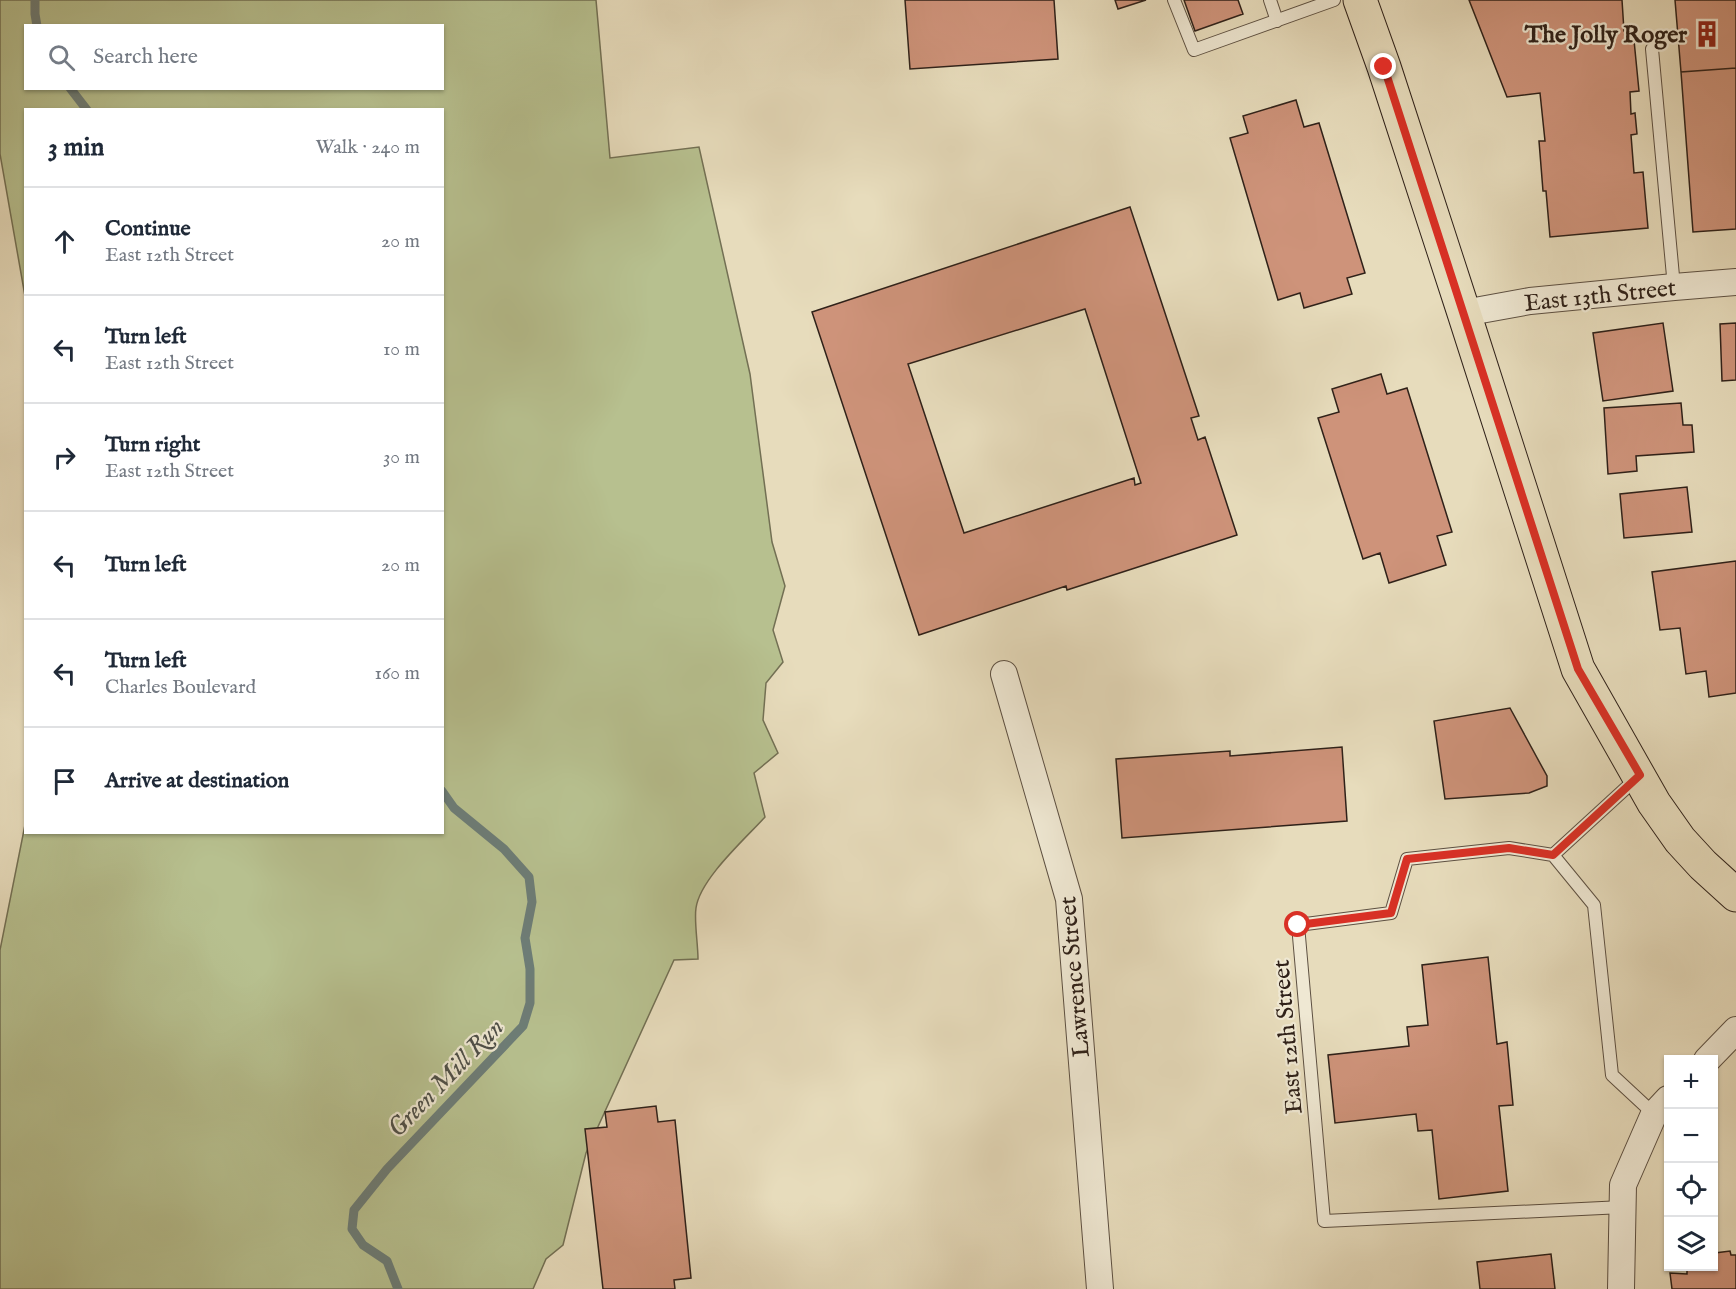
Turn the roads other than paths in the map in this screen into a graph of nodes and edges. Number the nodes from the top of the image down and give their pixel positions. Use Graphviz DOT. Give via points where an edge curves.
graph roads {
  1 [pos="1174,0"];
  2 [pos="1270,0"];
  3 [pos="1334,0"];
  4 [pos="1360,0"];
  5 [pos="1277,21"];
  6 [pos="1652,49"];
  7 [pos="1736,282"];
  8 [pos="1674,287"];
  9 [pos="1464,313"];
  10 [pos="1004,674"];
  11 [pos="1640,775"];
  12 [pos="1553,855"];
  13 [pos="1736,895"];
  14 [pos="1736,1030"];
  15 [pos="1711,1055"];
  16 [pos="1661,1106"];
  17 [pos="1623,1207"];
  18 [pos="1100,1289"];
  19 [pos="1621,1289"];
  1 -- 5 [label="lane" via="1185,16 1194,50"];
  2 -- 5 [label="lane"];
  3 -- 5 [label="lane"];
  4 -- 9 [label="main road"];
  6 -- 8 [label="lane"];
  7 -- 8 [label="street, East 13th Street"];
  8 -- 9 [label="street, East 13th Street" via="1530,301"];
  9 -- 11 [label="main road" via="1578,669"];
  10 -- 18 [label="street, Lawrence Street" via="1069,899"];
  11 -- 12 [label="lane"];
  11 -- 13 [label="main road" via="1680,840"];
  12 -- 16 [label="lane" via="1594,904 1612,1075"];
  12 -- 17 [label="lane, East 12th Street" via="1509,848 1407,859 1391,913 1298,925 1324,1221"];
  14 -- 15 [label="street"];
  16 -- 17 [label="street" via="1623,1185"];
  17 -- 19 [label="street"];
}
